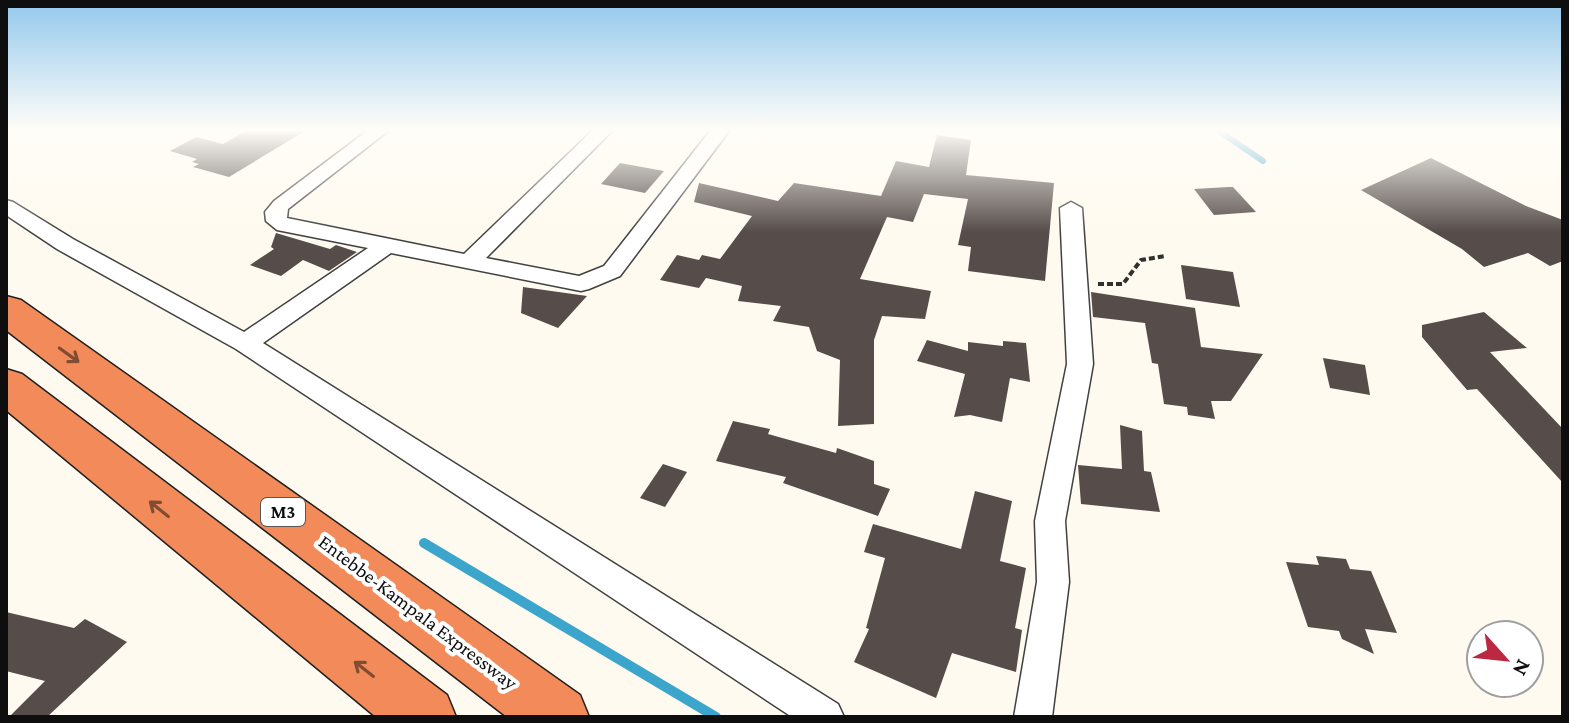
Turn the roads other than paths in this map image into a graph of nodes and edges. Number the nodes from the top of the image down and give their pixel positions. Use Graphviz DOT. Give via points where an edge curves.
graph roads {
  1 [pos="334,165"];
  2 [pos="568,165"];
  3 [pos="694,165"];
  4 [pos="6,206"];
  5 [pos="1071,208"];
  6 [pos="389,244"];
  7 [pos="469,262"];
  8 [pos="6,309"];
  9 [pos="245,343"];
  10 [pos="6,385"];
  11 [pos="425,717"];
  12 [pos="558,717"];
  13 [pos="825,717"];
  14 [pos="1033,717"];
  1 -- 6 [label="street" via="281,205 275,216 285,225"];
  2 -- 7 [label="street"];
  3 -- 7 [label="street" via="612,271 581,284"];
  4 -- 9 [label="street"];
  5 -- 14 [label="street" via="1080,364 1050,521 1053,582"];
  6 -- 7 [label="street"];
  6 -- 9 [label="street"];
  8 -- 12 [label="highway, Entebbe-Kampala Expressway / M3, one-way"];
  9 -- 13 [label="street"];
  11 -- 10 [label="highway, one-way"];
}
